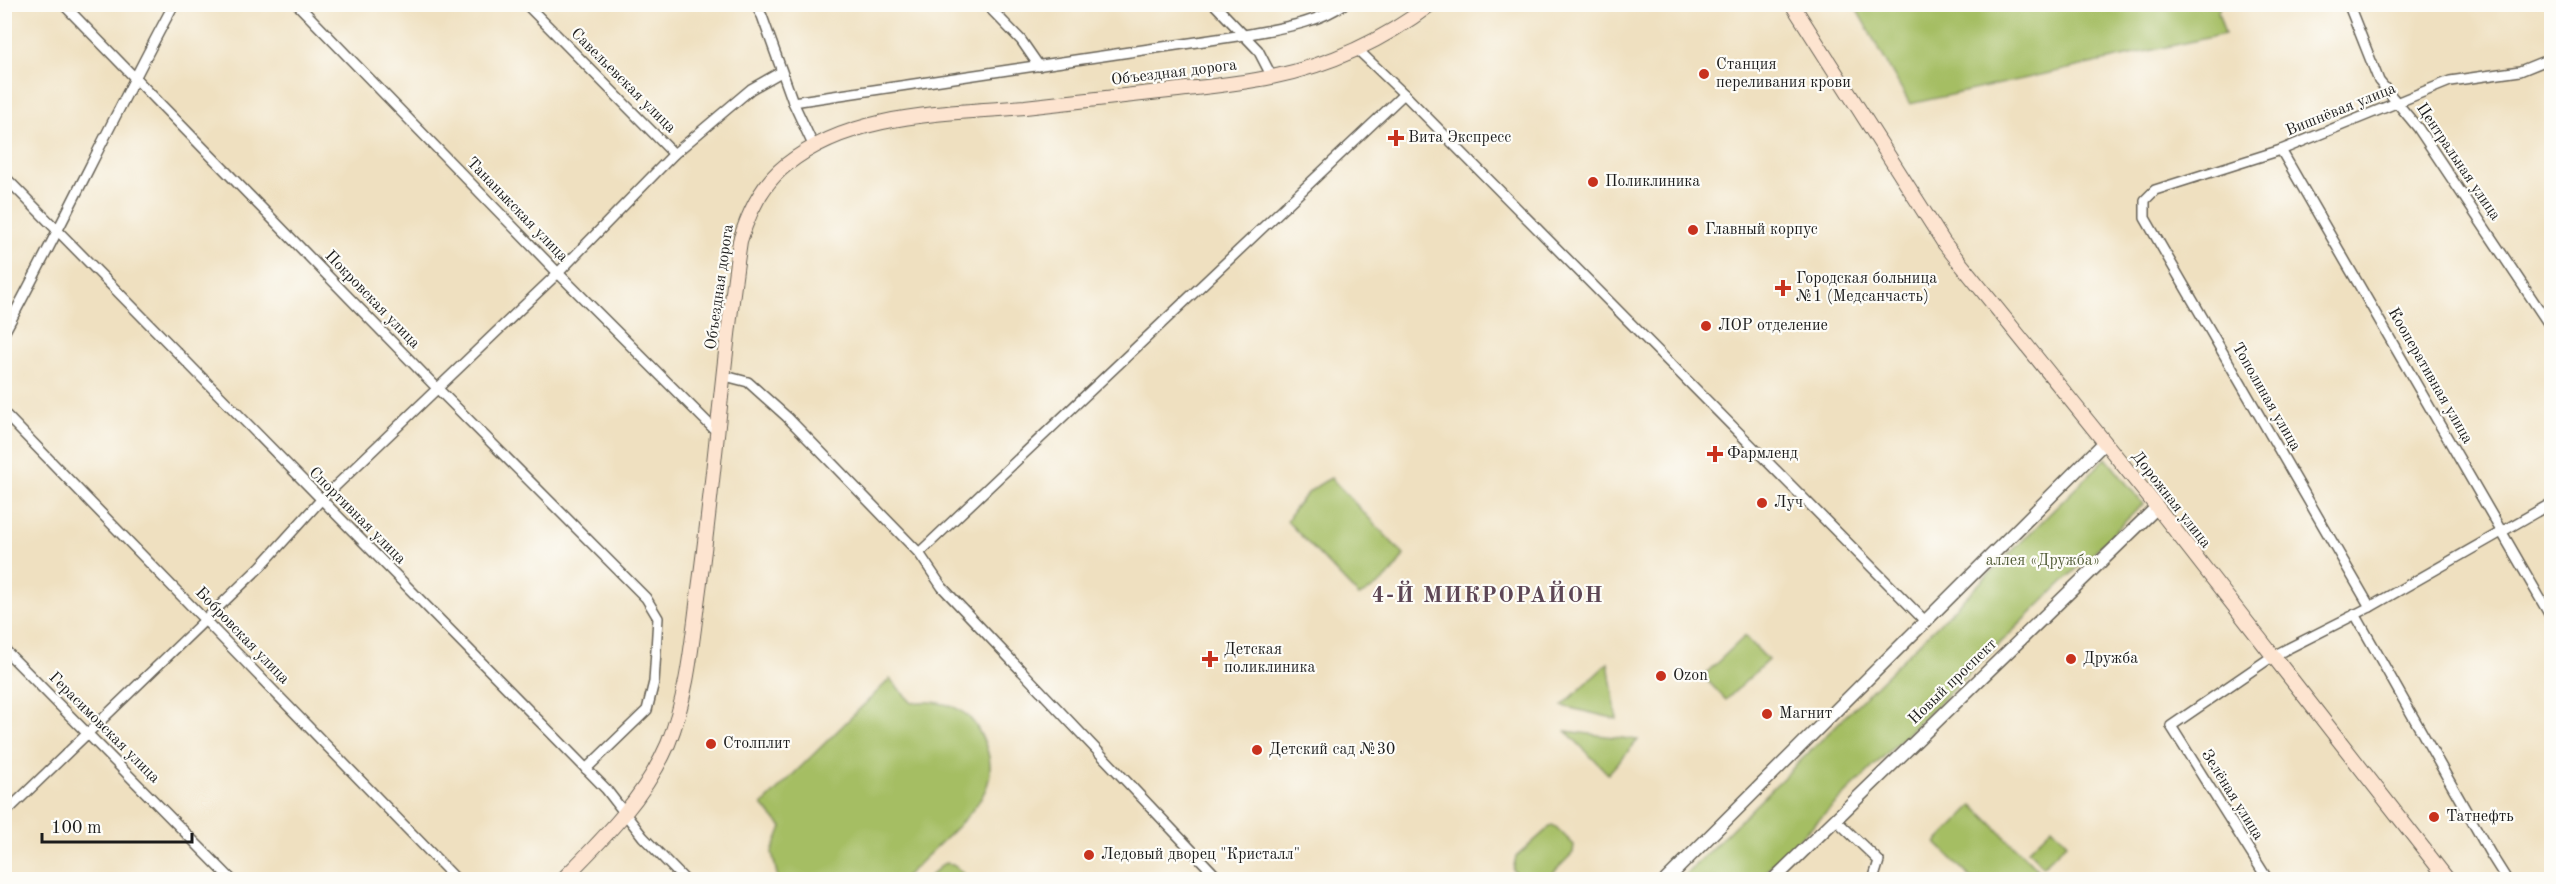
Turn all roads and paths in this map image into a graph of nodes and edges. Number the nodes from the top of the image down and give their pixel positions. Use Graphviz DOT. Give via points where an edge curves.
graph roads {
  1 [pos="63,4"];
  2 [pos="174,4"];
  3 [pos="297,4"];
  4 [pos="526,4"];
  5 [pos="755,4"];
  6 [pos="986,4"];
  7 [pos="1214,4"];
  8 [pos="1344,4"];
  9 [pos="1431,4"];
  10 [pos="1792,4"];
  11 [pos="2350,8"];
  12 [pos="1244,35"];
  13 [pos="1357,49"];
  14 [pos="2552,58"];
  15 [pos="1039,66"];
  16 [pos="781,72"];
  17 [pos="1272,77"];
  18 [pos="134,78"];
  19 [pos="1404,93"];
  20 [pos="793,102"];
  21 [pos="2399,103"];
  22 [pos="814,147"];
  23 [pos="2281,150"];
  24 [pos="674,154"];
  25 [pos="4,176"];
  26 [pos="2145,200"];
  27 [pos="59,231"];
  28 [pos="558,273"];
  29 [pos="2552,329"];
  30 [pos="4,333"];
  31 [pos="725,376"];
  32 [pos="437,388"];
  33 [pos="4,413"];
  34 [pos="719,433"];
  35 [pos="2105,442"];
  36 [pos="320,501"];
  37 [pos="2552,503"];
  38 [pos="2157,507"];
  39 [pos="2502,531"];
  40 [pos="919,553"];
  41 [pos="2370,607"];
  42 [pos="2355,614"];
  43 [pos="204,619"];
  44 [pos="2552,619"];
  45 [pos="1925,621"];
  46 [pos="4,649"];
  47 [pos="2273,656"];
  48 [pos="88,733"];
  49 [pos="585,769"];
  50 [pos="625,813"];
  51 [pos="4,814"];
  52 [pos="1835,819"];
  53 [pos="232,879"];
  54 [pos="457,879"];
  55 [pos="562,879"];
  56 [pos="685,879"];
  57 [pos="1220,879"];
  58 [pos="1666,879"];
  59 [pos="1773,879"];
  60 [pos="1873,879"];
  61 [pos="2268,879"];
  62 [pos="2448,879"];
  63 [pos="2507,879"];
  1 -- 18 [label="street, Покровская улица"];
  2 -- 18 [label="street"];
  3 -- 28 [label="street, Тананыкская улица"];
  4 -- 24 [label="street, Савельевская улица"];
  5 -- 16 [label="street"];
  6 -- 15 [label="street" via="1021,40"];
  7 -- 12 [label="street"];
  8 -- 12 [label="street" via="1306,23"];
  9 -- 13 [label="main road, Объездная дорога" via="1400,27"];
  10 -- 35 [label="main road, Дорожная улица" via="1944,243"];
  11 -- 21 [label="street, Центральная улица" via="2379,81"];
  12 -- 15 [label="street"];
  12 -- 17 [label="street" via="1267,64"];
  13 -- 17 [label="main road, Объездная дорога"];
  13 -- 19 [label="street"];
  14 -- 21 [label="street, Вишнёвая улица" via="2520,71 2450,81"];
  15 -- 20 [label="street"];
  16 -- 20 [label="street"];
  16 -- 24 [label="street" via="751,89"];
  17 -- 22 [label="main road, Объездная дорога" via="1042,105 931,114 865,126"];
  18 -- 27 [label="street"];
  18 -- 32 [label="street, Покровская улица"];
  19 -- 40 [label="street"];
  19 -- 45 [label="street"];
  20 -- 22 [label="street"];
  21 -- 23 [label="street, Вишнёвая улица"];
  21 -- 29 [label="street, Центральная улица"];
  22 -- 31 [label="main road, Объездная дорога" via="774,176 747,219 735,276"];
  23 -- 26 [label="street, Вишнёвая улица" via="2155,190"];
  23 -- 39 [label="street, Кооперативная улица"];
  24 -- 28 [label="street"];
  25 -- 27 [label="street, Спортивная улица"];
  26 -- 41 [label="street, Тополиная улица" via="2145,218"];
  27 -- 30 [label="street"];
  27 -- 36 [label="street, Спортивная улица"];
  28 -- 32 [label="street"];
  28 -- 34 [label="street, Тананыкская улица"];
  31 -- 34 [label="main road, Объездная дорога"];
  31 -- 40 [label="street" via="748,382 760,392"];
  32 -- 36 [label="street"];
  32 -- 49 [label="street, Покровская улица" via="646,598 658,618 654,682 647,710"];
  33 -- 43 [label="street, Бобровская улица"];
  34 -- 50 [label="main road, Объездная дорога" via="683,697 663,754"];
  35 -- 38 [label="main road, Дорожная улица"];
  35 -- 45 [label="street"];
  36 -- 43 [label="street" via="261,566"];
  36 -- 49 [label="street, Спортивная улица"];
  37 -- 39 [label="street"];
  38 -- 47 [label="main road, Дорожная улица"];
  38 -- 52 [label="street, Новый проспект"];
  39 -- 41 [label="street"];
  39 -- 44 [label="street, Кооперативная улица"];
  40 -- 57 [label="street" via="942,587"];
  41 -- 42 [label="street"];
  42 -- 47 [label="street"];
  42 -- 63 [label="street"];
  43 -- 48 [label="street"];
  43 -- 54 [label="street, Бобровская улица"];
  45 -- 58 [label="street"];
  46 -- 48 [label="street, Герасимовская улица"];
  47 -- 61 [label="street, Зелёная улица" via="2171,726"];
  47 -- 62 [label="main road, Дорожная улица"];
  48 -- 51 [label="street"];
  48 -- 53 [label="street, Герасимовская улица"];
  49 -- 50 [label="street, Спортивная улица"];
  50 -- 55 [label="main road, Объездная дорога"];
  50 -- 56 [label="street, Спортивная улица"];
  52 -- 59 [label="street, Новый проспект"];
  52 -- 60 [label="street" via="1879,861"];
}
